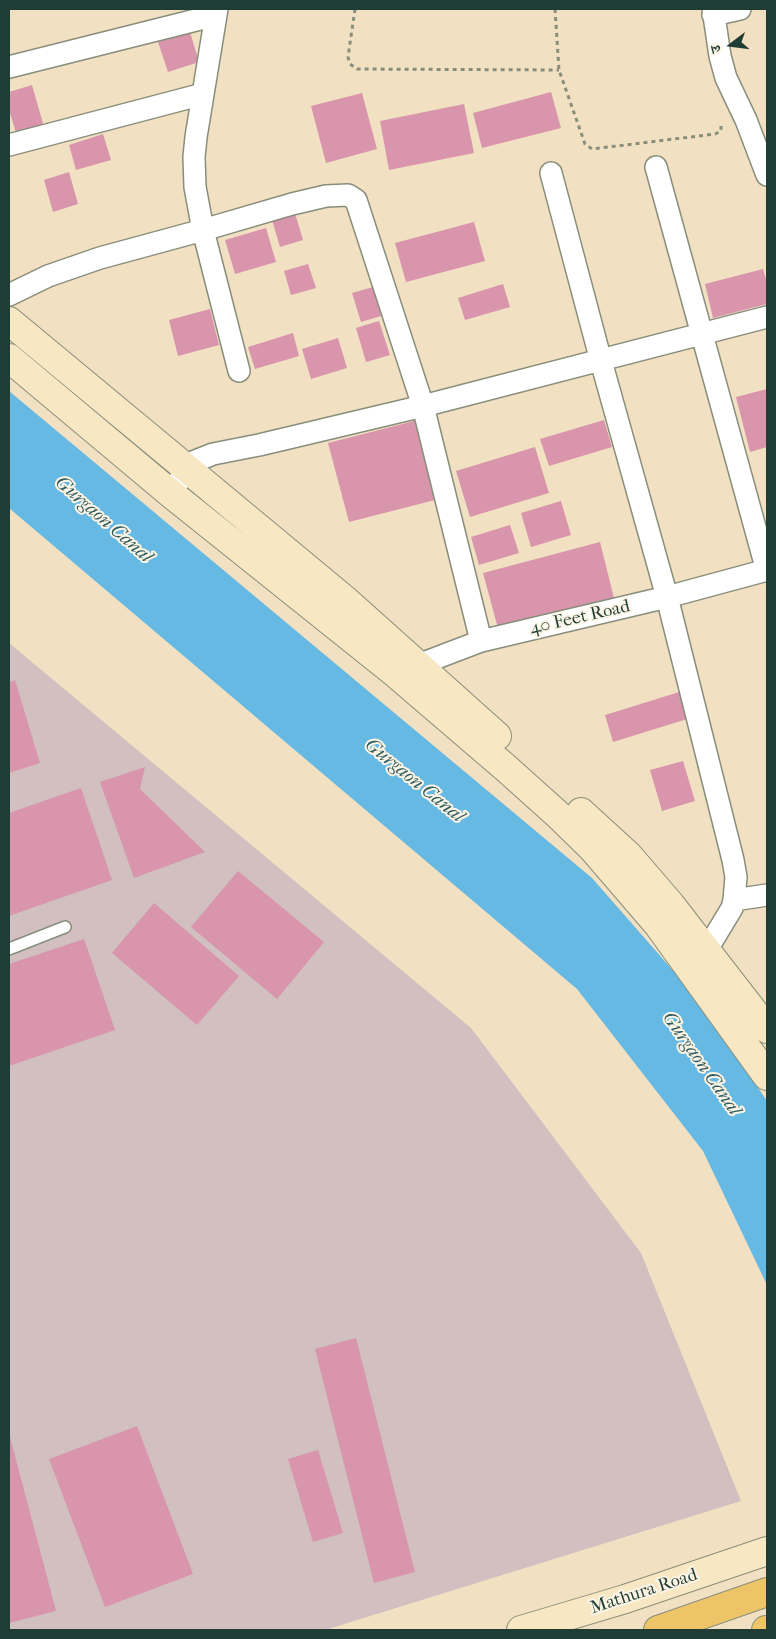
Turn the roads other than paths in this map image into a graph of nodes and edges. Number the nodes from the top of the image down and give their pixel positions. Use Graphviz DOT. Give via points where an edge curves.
graph roads {
  1 [pos="740,9"];
  2 [pos="216,12"];
  3 [pos="713,12"];
  4 [pos="9,67"];
  5 [pos="203,94"];
  6 [pos="9,145"];
  7 [pos="656,167"];
  8 [pos="551,173"];
  9 [pos="767,175"];
  10 [pos="203,230"];
  11 [pos="9,295"];
  12 [pos="767,317"];
  13 [pos="9,320"];
  14 [pos="703,333"];
  15 [pos="9,358"];
  16 [pos="601,361"];
  17 [pos="240,371"];
  18 [pos="423,406"];
  19 [pos="186,469"];
  20 [pos="170,493"];
  21 [pos="767,570"];
  22 [pos="667,597"];
  23 [pos="481,641"];
  24 [pos="407,669"];
  25 [pos="767,895"];
  26 [pos="734,900"];
  27 [pos="65,927"];
  28 [pos="9,949"];
  29 [pos="706,951"];
  30 [pos="767,1029"];
  31 [pos="767,1076"];
  32 [pos="767,1551"];
  33 [pos="767,1592"];
  34 [pos="520,1630"];
  35 [pos="658,1630"];
  1 -- 3 [label="street"];
  2 -- 4 [label="street"];
  2 -- 5 [label="street"];
  3 -- 9 [label="street" via="726,78"];
  5 -- 6 [label="street"];
  5 -- 10 [label="street" via="194,157 195,187"];
  7 -- 14 [label="street"];
  8 -- 16 [label="street"];
  10 -- 11 [label="street" via="100,258 48,276"];
  10 -- 17 [label="street"];
  10 -- 18 [label="street" via="326,196 348,195 356,200"];
  12 -- 14 [label="street"];
  13 -- 19 [label="main road"];
  14 -- 16 [label="street"];
  14 -- 21 [label="street"];
  15 -- 20 [label="main road"];
  16 -- 18 [label="street"];
  16 -- 22 [label="street"];
  18 -- 19 [label="street" via="213,454 193,462"];
  18 -- 23 [label="street"];
  19 -- 20 [label="street"];
  19 -- 24 [label="main road" via="337,593"];
  20 -- 24 [label="main road"];
  21 -- 22 [label="street, 40 Feet Road"];
  22 -- 23 [label="street, 40 Feet Road"];
  22 -- 26 [label="street" via="733,860 736,877"];
  23 -- 24 [label="street, 40 Feet Road"];
  24 -- 29 [label="main road" via="628,855"];
  24 -- 31 [label="main road" via="500,763 592,848 659,926"];
  25 -- 26 [label="street"];
  26 -- 29 [label="street"];
  27 -- 28 [label="lane"];
  29 -- 30 [label="main road"];
  32 -- 34 [label="main road, Mathura Road"];
  33 -- 35 [label="highway"];
}
